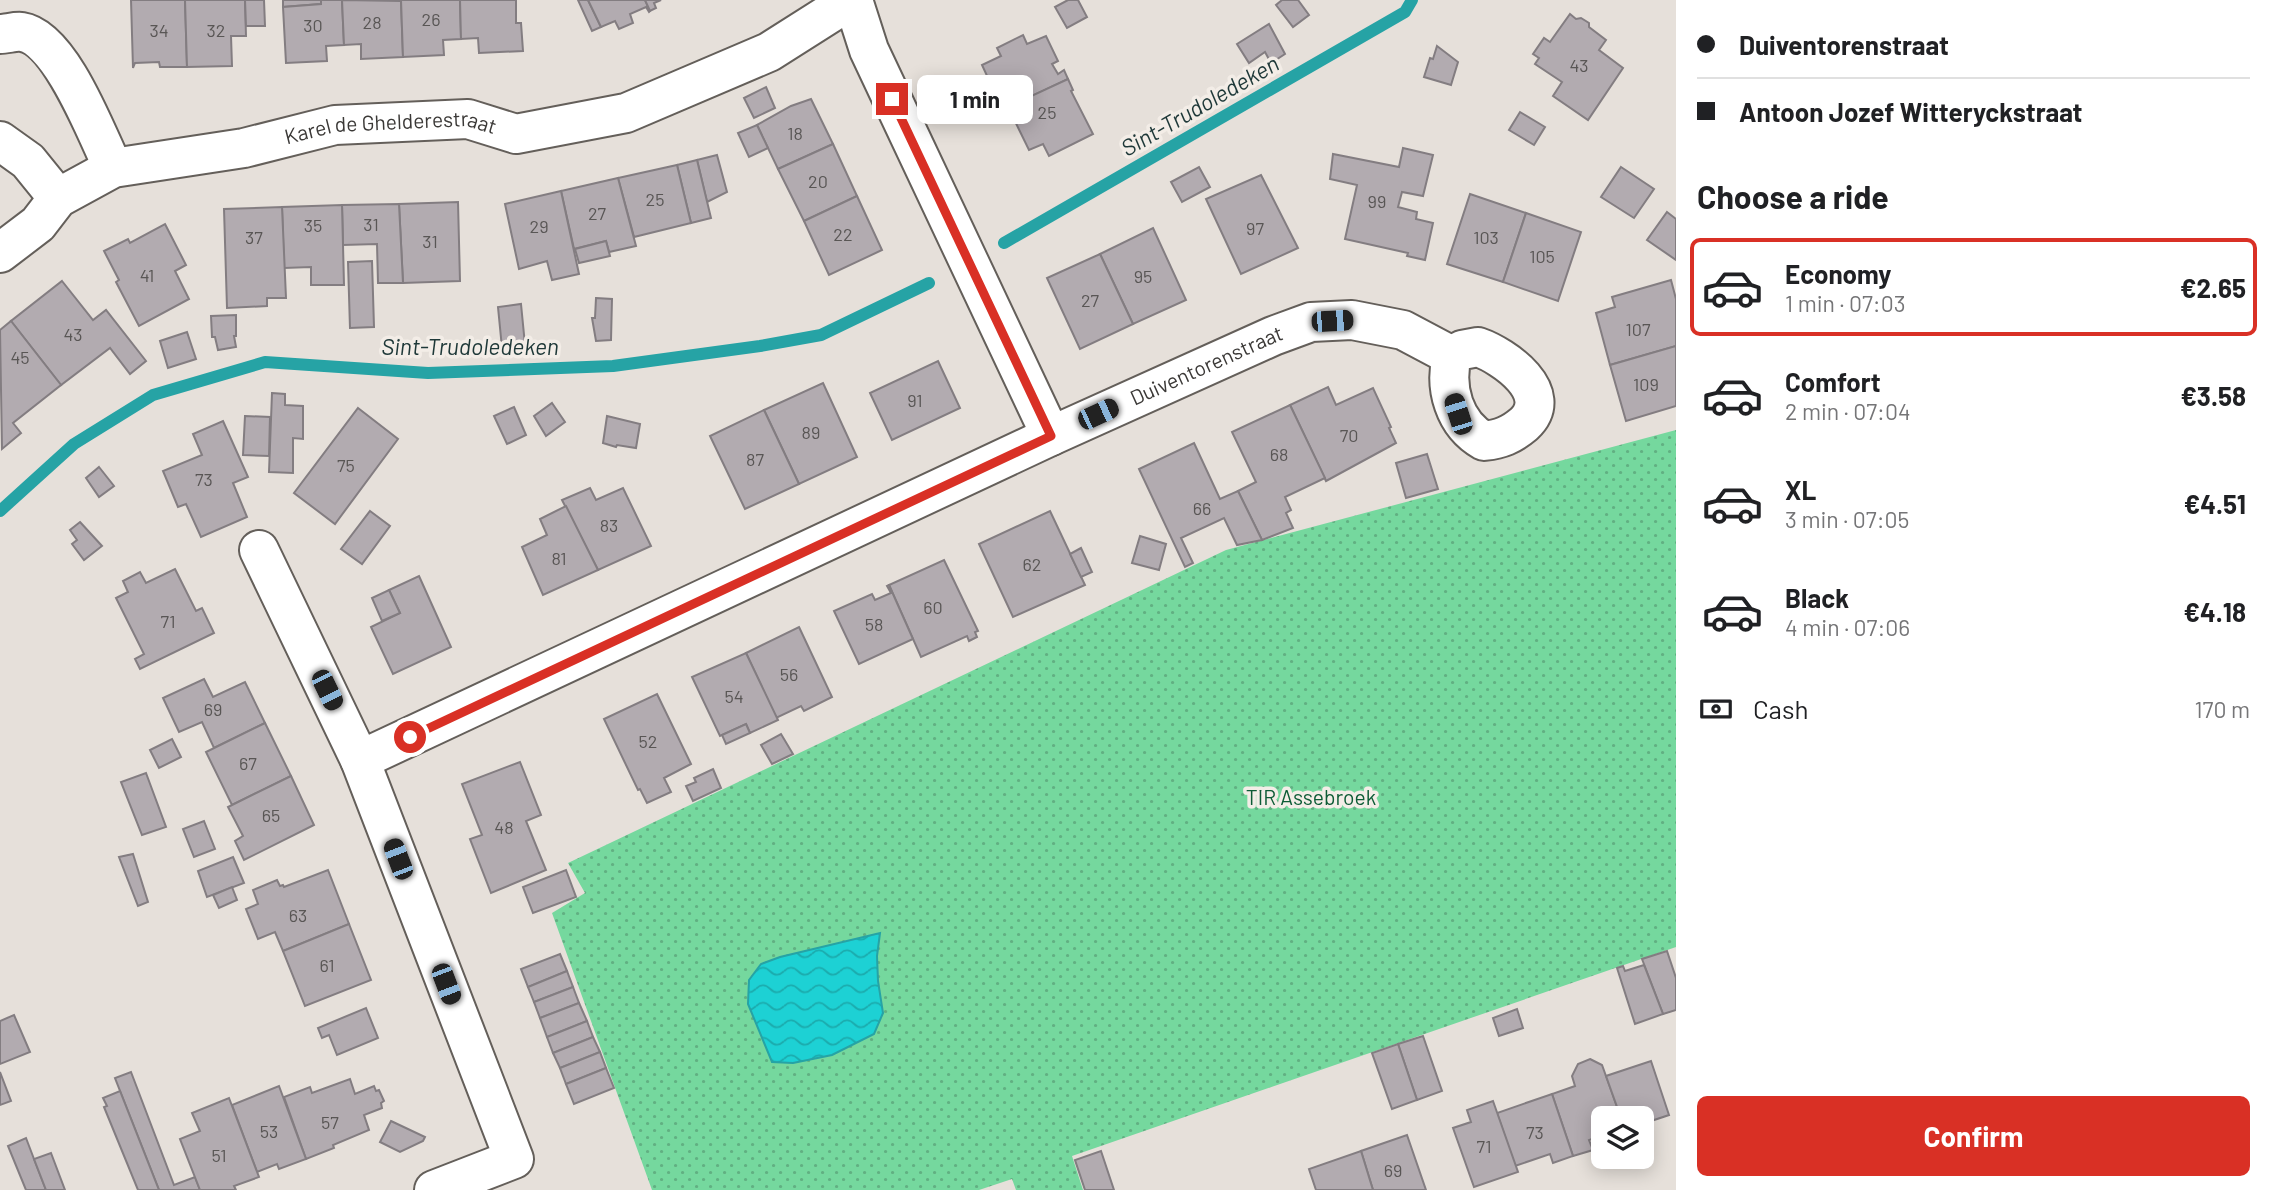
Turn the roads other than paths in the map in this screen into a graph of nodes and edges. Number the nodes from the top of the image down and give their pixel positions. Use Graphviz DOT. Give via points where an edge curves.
graph roads {
  1 [pos="852,0"];
  2 [pos="0,34"];
  3 [pos="0,141"];
  4 [pos="113,169"];
  5 [pos="58,198"];
  6 [pos="0,254"];
  7 [pos="1452,356"];
  8 [pos="1051,436"];
  9 [pos="259,550"];
  10 [pos="360,760"];
  11 [pos="434,1190"];
  1 -- 4 [label="street, Karel de Ghelderestraat" via="769,52 626,113 516,135 468,119 335,125 244,148"];
  1 -- 8 [label="street" via="869,50"];
  2 -- 4 [label="street" via="22,32 43,42 58,58"];
  3 -- 5 [label="street" via="27,161"];
  4 -- 5 [label="street, Karel de Ghelderestraat"];
  5 -- 6 [label="street, Karel de Ghelderestraat" via="38,224"];
  7 -- 8 [label="street, Duiventorenstraat" via="1404,330 1352,320 1311,322"];
  8 -- 10 [label="street, Duiventorenstraat"];
  9 -- 10 [label="street"];
  10 -- 11 [label="street" via="514,1159"];
}
